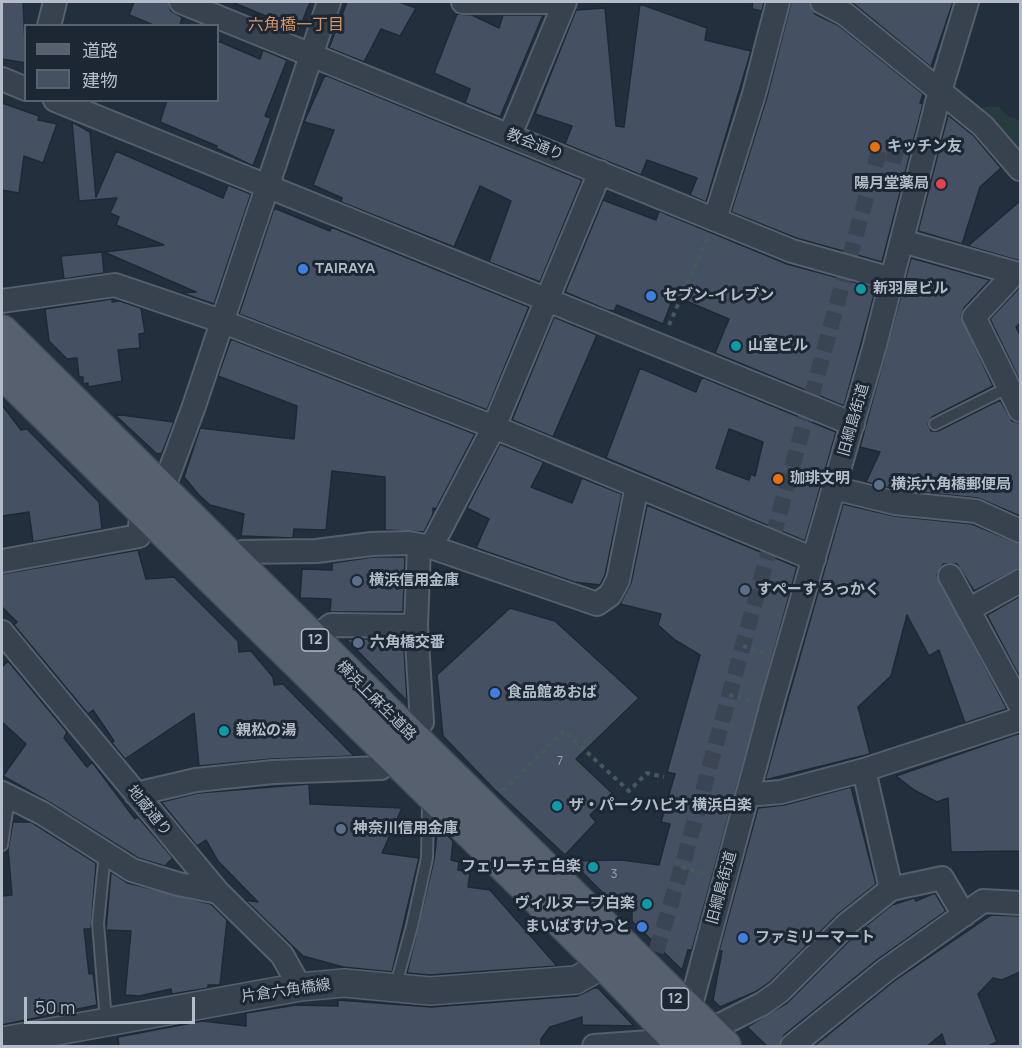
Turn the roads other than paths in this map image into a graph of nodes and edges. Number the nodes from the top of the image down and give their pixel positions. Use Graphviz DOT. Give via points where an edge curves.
graph roads {
  1 [pos="55,2"];
  2 [pos="181,2"];
  3 [pos="329,2"];
  4 [pos="463,2"];
  5 [pos="547,2"];
  6 [pos="565,2"];
  7 [pos="778,2"];
  8 [pos="822,2"];
  9 [pos="967,2"];
  10 [pos="50,24"];
  11 [pos="312,54"];
  12 [pos="2,79"];
  13 [pos="24,88"];
  14 [pos="940,91"];
  15 [pos="60,102"];
  16 [pos="510,135"];
  17 [pos="1020,169"];
  18 [pos="600,172"];
  19 [pos="267,185"];
  20 [pos="715,219"];
  21 [pos="902,241"];
  22 [pos="1018,275"];
  23 [pos="892,279"];
  24 [pos="546,299"];
  25 [pos="2,302"];
  26 [pos="221,321"];
  27 [pos="2,332"];
  28 [pos="2,372"];
  29 [pos="1009,387"];
  30 [pos="1020,410"];
  31 [pos="853,424"];
  32 [pos="935,424"];
  33 [pos="494,427"];
  34 [pos="637,486"];
  35 [pos="834,488"];
  36 [pos="152,500"];
  37 [pos="1020,531"];
  38 [pos="425,546"];
  39 [pos="814,559"];
  40 [pos="232,560"];
  41 [pos="2,561"];
  42 [pos="950,576"];
  43 [pos="1020,581"];
  44 [pos="968,610"];
  45 [pos="416,626"];
  46 [pos="2,632"];
  47 [pos="314,639"];
  48 [pos="1020,705"];
  49 [pos="1020,719"];
  50 [pos="401,746"];
  51 [pos="864,770"];
  52 [pos="428,793"];
  53 [pos="136,794"];
  54 [pos="5,795"];
  55 [pos="747,795"];
  56 [pos="2,845"];
  57 [pos="105,852"];
  58 [pos="891,889"];
  59 [pos="218,892"];
  60 [pos="1020,903"];
  61 [pos="964,915"];
  62 [pos="616,958"];
  63 [pos="300,987"];
  64 [pos="394,988"];
  65 [pos="106,1021"];
  66 [pos="694,1033"];
  67 [pos="64,1038"];
  68 [pos="2,1041"];
  69 [pos="594,1047"];
  70 [pos="792,1047"];
  1 -- 10 [label="street"];
  2 -- 11 [label="street, 教会通り"];
  3 -- 11 [label="street"];
  4 -- 5 [label="street"];
  6 -- 16 [label="street"];
  7 -- 20 [label="street"];
  8 -- 14 [label="street" via="845,14"];
  9 -- 14 [label="street, 旧綱島街道"];
  11 -- 16 [label="street, 教会通り"];
  11 -- 19 [label="street"];
  12 -- 13 [label="street"];
  14 -- 17 [label="street" via="982,126"];
  14 -- 21 [label="street, 旧綱島街道"];
  15 -- 19 [label="street"];
  16 -- 18 [label="street, 教会通り"];
  18 -- 20 [label="street, 教会通り"];
  18 -- 24 [label="street"];
  19 -- 24 [label="street"];
  19 -- 26 [label="street"];
  20 -- 23 [label="street, 教会通り" via="792,251"];
  21 -- 22 [label="street"];
  21 -- 23 [label="street, 旧綱島街道"];
  22 -- 29 [label="street" via="974,317"];
  23 -- 31 [label="street, 旧綱島街道"];
  24 -- 31 [label="street"];
  24 -- 33 [label="street"];
  25 -- 26 [label="street" via="115,285"];
  26 -- 33 [label="street"];
  26 -- 36 [label="street"];
  27 -- 36 [label="main road, 横浜上麻生道路 / 12"];
  28 -- 36 [label="main road, 横浜上麻生道路 / 12"];
  29 -- 30 [label="street"];
  29 -- 32 [label="lane"];
  31 -- 35 [label="street, 旧綱島街道"];
  33 -- 34 [label="street"];
  33 -- 38 [label="street"];
  34 -- 38 [label="street" via="618,580 610,595 597,604"];
  34 -- 39 [label="street"];
  35 -- 37 [label="street" via="895,503 976,511"];
  35 -- 39 [label="street, 旧綱島街道"];
  36 -- 40 [label="main road, 横浜上麻生道路 / 12"];
  36 -- 41 [label="street" via="139,536"];
  36 -- 50 [label="main road, 横浜上麻生道路 / 12"];
  38 -- 40 [label="street" via="372,544 316,551 242,552"];
  38 -- 45 [label="street"];
  39 -- 55 [label="street, 旧綱島街道"];
  40 -- 47 [label="main road, 横浜上麻生道路 / 12"];
  42 -- 44 [label="street"];
  43 -- 44 [label="street"];
  44 -- 48 [label="street"];
  45 -- 47 [label="street" via="331,625"];
  45 -- 50 [label="street" via="422,722"];
  46 -- 53 [label="street, 地蔵通り"];
  47 -- 50 [label="main road, 横浜上麻生道路 / 12"];
  49 -- 51 [label="street"];
  50 -- 52 [label="main road, 横浜上麻生道路 / 12"];
  50 -- 53 [label="street" via="381,768 196,780"];
  50 -- 62 [label="main road, 横浜上麻生道路 / 12"];
  51 -- 55 [label="street" via="781,792"];
  51 -- 58 [label="street"];
  52 -- 62 [label="main road, 横浜上麻生道路 / 12"];
  52 -- 64 [label="lane" via="427,858"];
  53 -- 59 [label="street, 地蔵通り"];
  54 -- 56 [label="lane"];
  54 -- 57 [label="street"];
  55 -- 66 [label="street, 旧綱島街道"];
  57 -- 59 [label="street" via="132,870"];
  57 -- 65 [label="lane" via="98,923"];
  58 -- 61 [label="street" via="942,878"];
  58 -- 66 [label="street" via="847,924 779,992 762,1004"];
  59 -- 63 [label="street, 地蔵通り" via="282,955"];
  60 -- 61 [label="street" via="983,901"];
  61 -- 70 [label="street" via="886,970"];
  62 -- 64 [label="street, 片倉六角橋線" via="576,980 442,990"];
  62 -- 66 [label="main road, 横浜上麻生道路 / 12"];
  63 -- 64 [label="street, 片倉六角橋線" via="344,983"];
  63 -- 65 [label="street, 片倉六角橋線"];
  65 -- 67 [label="street, 片倉六角橋線"];
  66 -- 69 [label="street"];
  67 -- 68 [label="street, 片倉六角橋線"];
}
